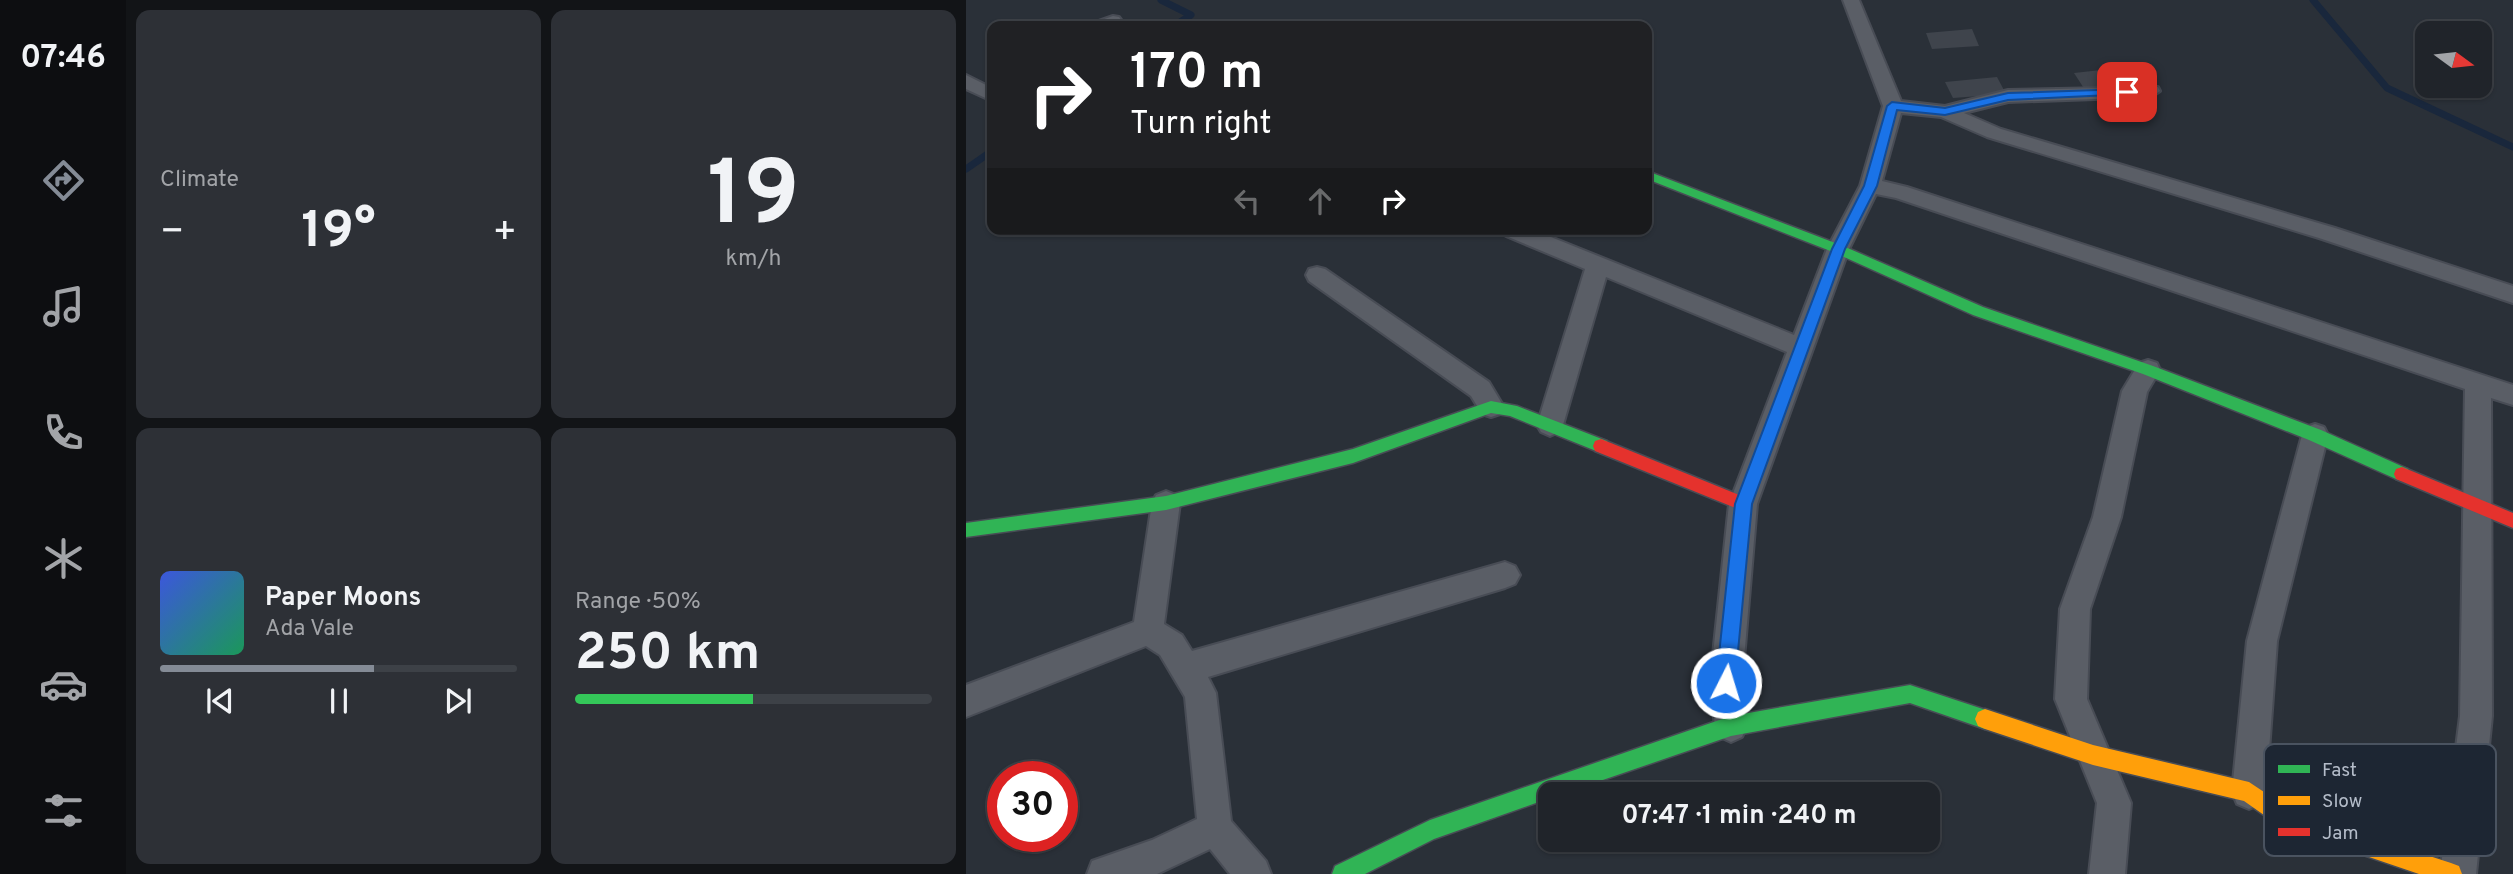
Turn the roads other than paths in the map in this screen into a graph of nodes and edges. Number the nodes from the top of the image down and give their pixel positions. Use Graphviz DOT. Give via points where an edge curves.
graph roads {
  1 [pos="1851,0"];
  2 [pos="2151,91"];
  3 [pos="1892,106"];
  4 [pos="1945,111"];
  5 [pos="1652,177"];
  6 [pos="1870,186"];
  7 [pos="1524,235"];
  8 [pos="1838,249"];
  9 [pos="1598,265"];
  10 [pos="1317,275"];
  11 [pos="2513,295"];
  12 [pos="1802,348"];
  13 [pos="2148,370"];
  14 [pos="2478,383"];
  15 [pos="2513,394"];
  16 [pos="1491,407"];
  17 [pos="1550,425"];
  18 [pos="2315,435"];
  19 [pos="1166,503"];
  20 [pos="1743,504"];
  21 [pos="2478,508"];
  22 [pos="2513,521"];
  23 [pos="966,530"];
  24 [pos="1505,575"];
  25 [pos="1148,631"];
  26 [pos="1186,668"];
  27 [pos="966,701"];
  28 [pos="1731,726"];
  29 [pos="2473,744"];
  30 [pos="2093,755"];
  31 [pos="2249,792"];
  32 [pos="2264,803"];
  33 [pos="1215,828"];
  34 [pos="2397,856"];
  35 [pos="2460,856"];
  36 [pos="1105,874"];
  37 [pos="1253,874"];
  38 [pos="1343,874"];
  39 [pos="2107,874"];
  40 [pos="2451,874"];
  41 [pos="2458,874"];
  1 -- 3 [label="street"];
  2 -- 4 [label="street" via="2008,96"];
  3 -- 4 [label="street"];
  3 -- 6 [label="street"];
  4 -- 11 [label="street" via="1994,133 2327,233"];
  5 -- 8 [label="street"];
  6 -- 8 [label="street"];
  6 -- 14 [label="street"];
  7 -- 9 [label="street"];
  8 -- 12 [label="street"];
  8 -- 13 [label="street" via="1978,311"];
  9 -- 12 [label="street"];
  9 -- 17 [label="street"];
  10 -- 16 [label="street" via="1480,389"];
  12 -- 20 [label="street"];
  13 -- 18 [label="street"];
  13 -- 30 [label="street" via="2135,391 2107,517 2075,609 2071,699"];
  14 -- 15 [label="street"];
  14 -- 21 [label="street"];
  16 -- 17 [label="street"];
  16 -- 19 [label="street" via="1353,456"];
  17 -- 20 [label="street"];
  18 -- 21 [label="street"];
  18 -- 31 [label="street" via="2262,641"];
  19 -- 23 [label="street"];
  19 -- 25 [label="street"];
  20 -- 28 [label="street" via="1726,683"];
  21 -- 22 [label="street"];
  21 -- 29 [label="street"];
  24 -- 26 [label="street"];
  25 -- 26 [label="street" via="1171,645"];
  25 -- 27 [label="street"];
  26 -- 33 [label="street" via="1200,693"];
  28 -- 30 [label="street" via="1910,694"];
  28 -- 38 [label="street" via="1430,830"];
  30 -- 31 [label="street"];
  30 -- 39 [label="street" via="2114,803"];
  31 -- 32 [label="street"];
  33 -- 36 [label="street" via="1158,856"];
  33 -- 37 [label="street"];
  34 -- 40 [label="street"];
  35 -- 41 [label="street"];
}
